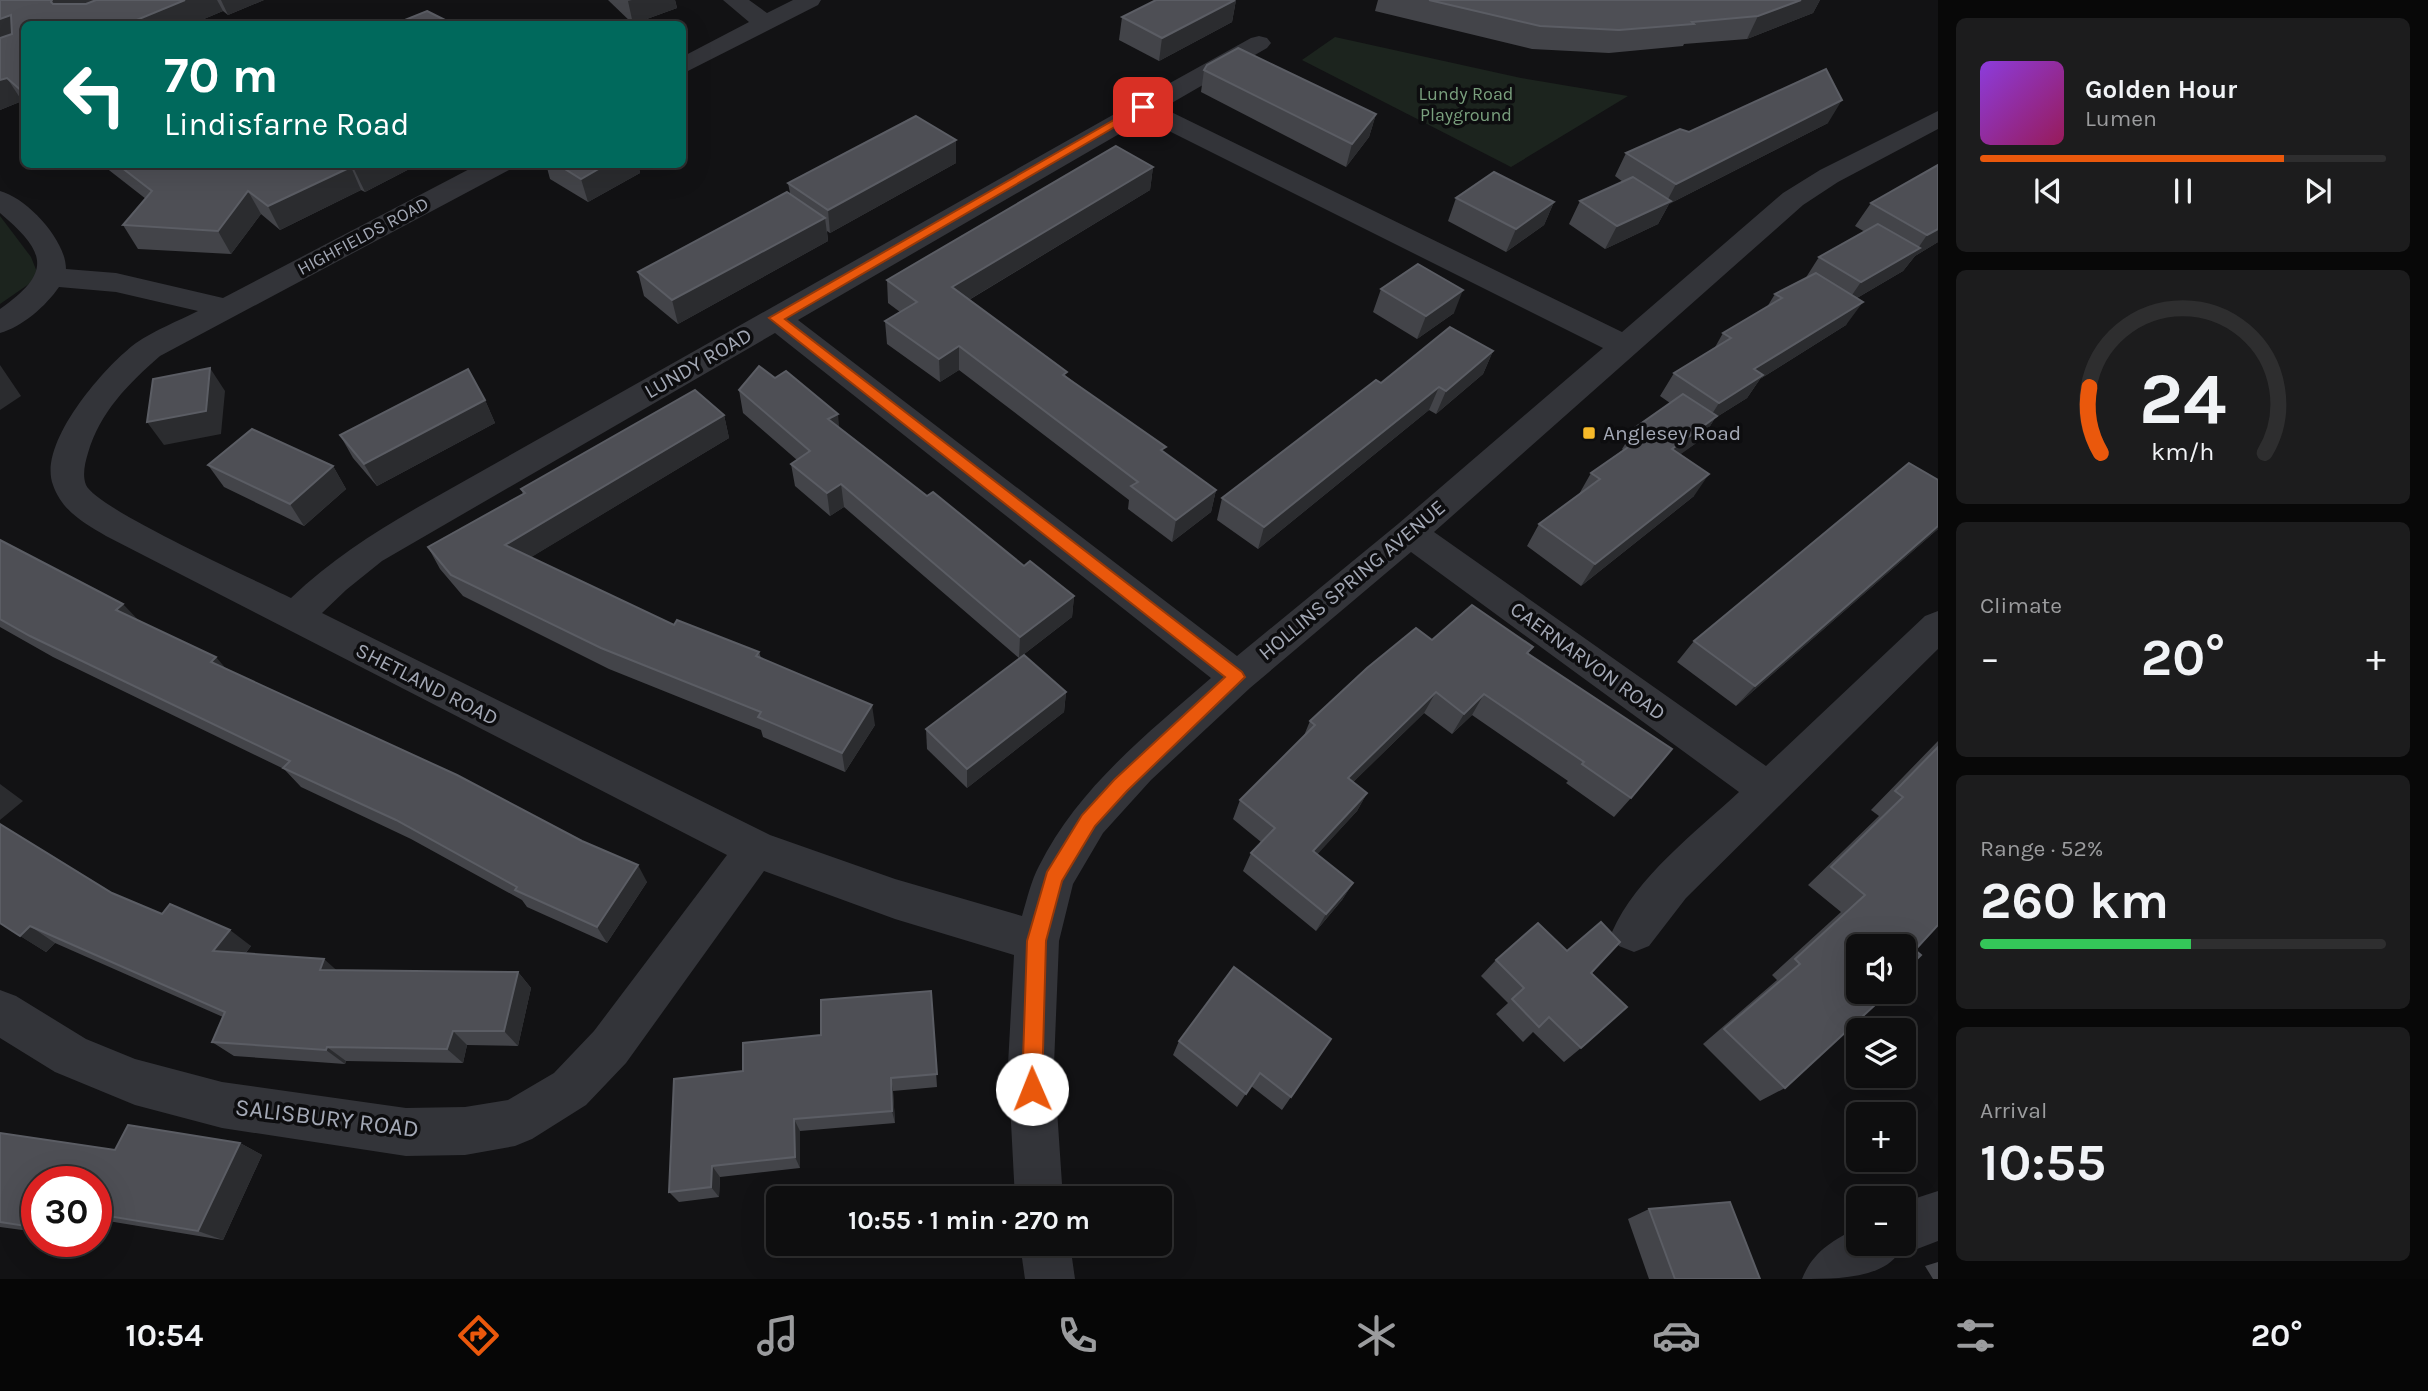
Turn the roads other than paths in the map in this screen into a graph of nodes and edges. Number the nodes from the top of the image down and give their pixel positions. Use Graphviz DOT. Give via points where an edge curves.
graph roads {
  1 [pos="734,0"];
  2 [pos="810,0"];
  3 [pos="765,23"];
  4 [pos="1259,43"];
  5 [pos="686,65"];
  6 [pos="1143,107"];
  7 [pos="1938,119"];
  8 [pos="492,168"];
  9 [pos="0,199"];
  10 [pos="50,278"];
  11 [pos="225,307"];
  12 [pos="776,318"];
  13 [pos="0,323"];
  14 [pos="1625,346"];
  15 [pos="1410,533"];
  16 [pos="295,617"];
  17 [pos="1938,626"];
  18 [pos="1237,677"];
  19 [pos="1767,789"];
  20 [pos="756,849"];
  21 [pos="1634,932"];
  22 [pos="1037,941"];
  23 [pos="0,1012"];
  24 [pos="1038,1186"];
  25 [pos="1938,1216"];
  26 [pos="1916,1222"];
  27 [pos="1047,1256"];
  28 [pos="1855,1256"];
  29 [pos="1050,1279"];
  30 [pos="1827,1279"];
  1 -- 3 [label="street"];
  2 -- 3 [label="street"];
  3 -- 5 [label="street"];
  4 -- 6 [label="street, LUNDY ROAD"];
  6 -- 12 [label="street, LUNDY ROAD"];
  6 -- 14 [label="street"];
  7 -- 14 [label="street, HOLLINS SPRING AVENUE" via="1793,199"];
  8 -- 11 [label="street, HIGHFIELDS ROAD"];
  9 -- 10 [label="street" via="47,246"];
  10 -- 11 [label="street" via="114,281"];
  10 -- 13 [label="street"];
  11 -- 16 [label="street, SHETLAND ROAD" via="149,348 99,396 78,432 68,467 70,486 82,504 118,527"];
  12 -- 16 [label="street, LUNDY ROAD" via="370,552"];
  12 -- 18 [label="street"];
  14 -- 15 [label="street, HOLLINS SPRING AVENUE"];
  15 -- 18 [label="street, HOLLINS SPRING AVENUE"];
  15 -- 19 [label="street, CAERNARVON ROAD"];
  16 -- 20 [label="street, SHETLAND ROAD"];
  17 -- 19 [label="street"];
  18 -- 22 [label="street, HOLLINS SPRING AVENUE" via="1136,768 1089,820 1054,878"];
  19 -- 21 [label="street" via="1671,884"];
  20 -- 22 [label="street, SHETLAND ROAD" via="881,896"];
  20 -- 23 [label="street, SALISBURY ROAD" via="610,1047 570,1089 514,1122 406,1132 222,1105 135,1082 71,1056"];
  22 -- 24 [label="street, HOLLINS SPRING AVENUE" via="1031,1065"];
  25 -- 26 [label="street"];
  27 -- 29 [label="street"];
  28 -- 30 [label="street"];
}
